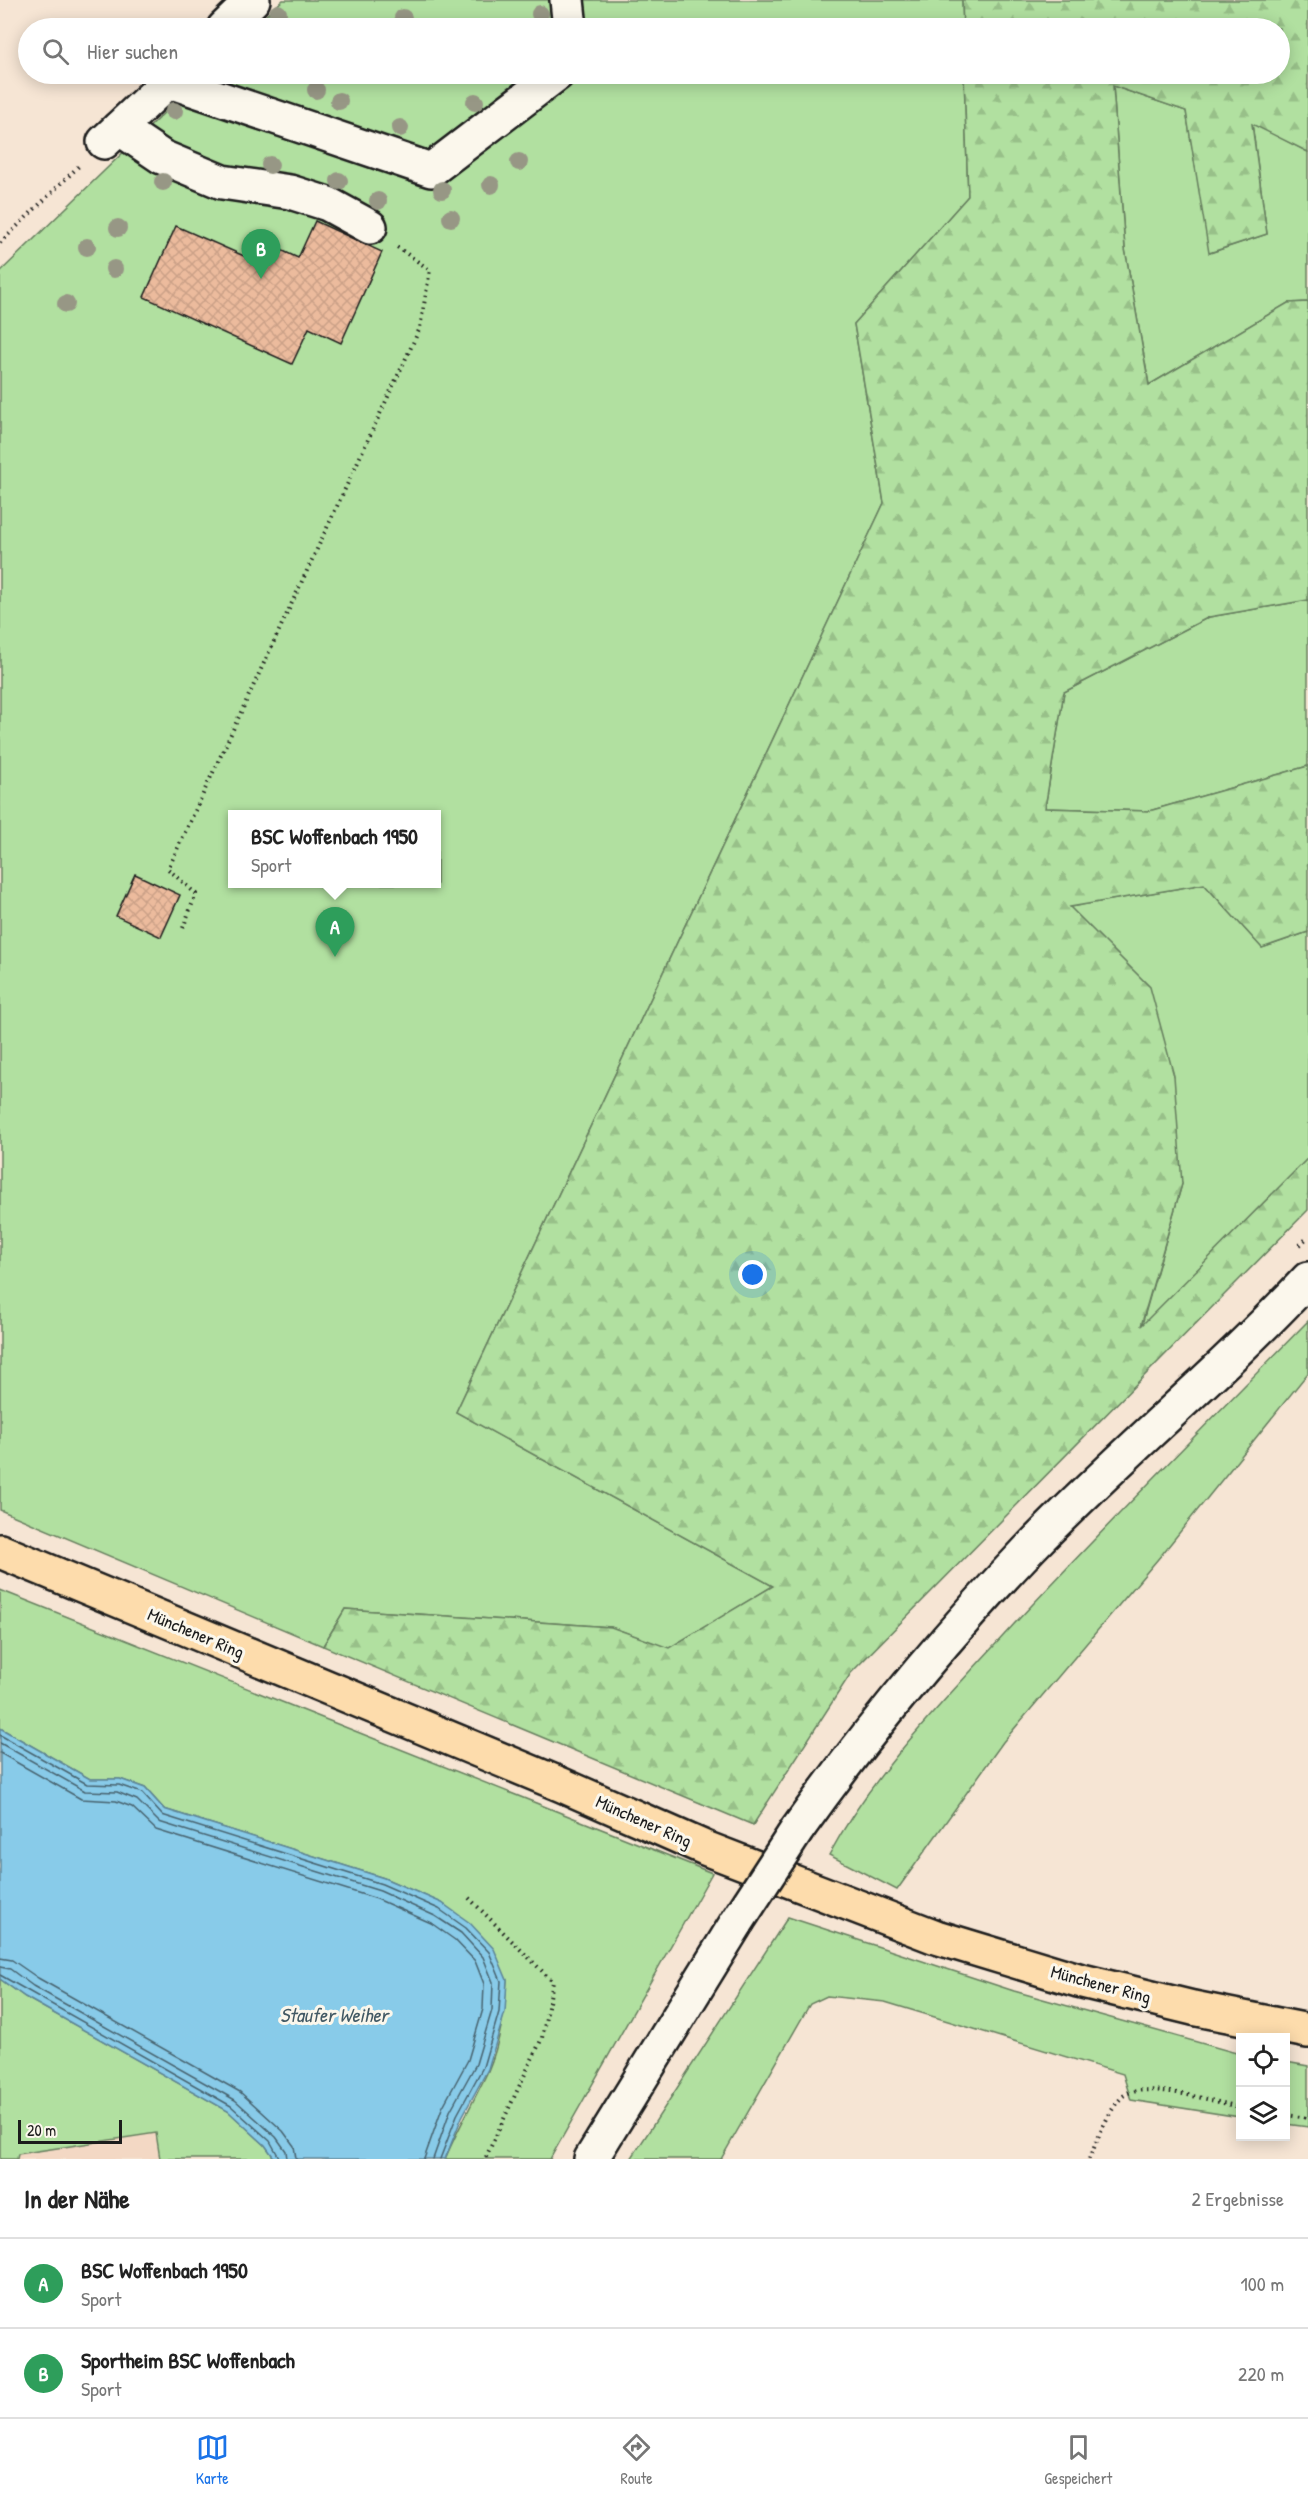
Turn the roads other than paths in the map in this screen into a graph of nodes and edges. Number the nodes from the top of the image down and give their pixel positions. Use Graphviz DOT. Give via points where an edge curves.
graph roads {
  1 [pos="253,0"];
  2 [pos="567,0"];
  3 [pos="234,18"];
  4 [pos="569,18"];
  5 [pos="166,84"];
  6 [pos="192,84"];
  7 [pos="544,84"];
  8 [pos="370,227"];
  9 [pos="1308,1279"];
  10 [pos="0,1551"];
  11 [pos="1308,2031"];
  12 [pos="591,2159"];
  1 -- 3 [label="street"];
  2 -- 4 [label="street"];
  5 -- 8 [label="street" via="111,136 222,182 290,192 328,204"];
  6 -- 7 [label="street" via="431,170"];
  9 -- 12 [label="street, bridge" via="1032,1546 966,1616 852,1754 737,1922"];
  10 -- 11 [label="main road, Münchener Ring" via="821,1895 936,1937 1078,1980"];
}
